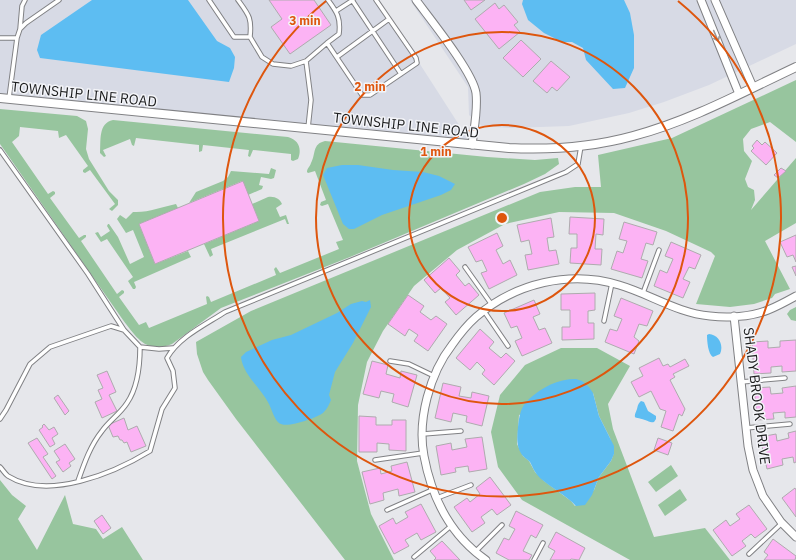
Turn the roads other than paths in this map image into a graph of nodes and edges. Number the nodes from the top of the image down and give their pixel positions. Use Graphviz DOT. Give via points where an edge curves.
graph roads {
  1 [pos="25,0"];
  2 [pos="59,0"];
  3 [pos="209,0"];
  4 [pos="238,0"];
  5 [pos="328,0"];
  6 [pos="352,0"];
  7 [pos="376,0"];
  8 [pos="416,0"];
  9 [pos="701,0"];
  10 [pos="715,0"];
  11 [pos="336,11"];
  12 [pos="389,19"];
  13 [pos="20,29"];
  14 [pos="373,31"];
  15 [pos="0,38"];
  16 [pos="17,38"];
  17 [pos="250,38"];
  18 [pos="327,43"];
  19 [pos="336,57"];
  20 [pos="306,61"];
  21 [pos="796,67"];
  22 [pos="401,74"];
  23 [pos="753,88"];
  24 [pos="739,94"];
  25 [pos="0,98"];
  26 [pos="9,99"];
  27 [pos="308,129"];
  28 [pos="472,145"];
  29 [pos="581,146"];
  30 [pos="0,150"];
  31 [pos="659,250"];
  32 [pos="464,266"];
  33 [pos="612,283"];
  34 [pos="642,294"];
  35 [pos="796,296"];
  36 [pos="492,305"];
  37 [pos="484,311"];
  38 [pos="734,316"];
  39 [pos="604,321"];
  40 [pos="124,330"];
  41 [pos="508,346"];
  42 [pos="140,347"];
  43 [pos="173,348"];
  44 [pos="390,361"];
  45 [pos="434,376"];
  46 [pos="785,378"];
  47 [pos="741,382"];
  48 [pos="0,419"];
  49 [pos="790,424"];
  50 [pos="746,428"];
  51 [pos="461,431"];
  52 [pos="423,434"];
  53 [pos="423,453"];
  54 [pos="375,460"];
  55 [pos="0,468"];
  56 [pos="78,481"];
  57 [pos="471,485"];
  58 [pos="432,490"];
  59 [pos="436,498"];
  60 [pos="387,510"];
  61 [pos="782,523"];
  62 [pos="502,525"];
  63 [pos="452,526"];
  64 [pos="796,537"];
  65 [pos="543,543"];
  66 [pos="749,554"];
  67 [pos="476,556"];
  68 [pos="414,557"];
  69 [pos="486,560"];
  70 [pos="534,560"];
  1 -- 13 [label="lane"];
  2 -- 13 [label="lane"];
  3 -- 17 [label="lane" via="234,37"];
  4 -- 17 [label="lane" via="252,24"];
  5 -- 11 [label="lane"];
  6 -- 11 [label="lane"];
  6 -- 14 [label="lane"];
  7 -- 12 [label="lane"];
  8 -- 28 [label="street" via="458,57 474,87 476,107"];
  9 -- 24 [label="street, one-way"];
  10 -- 23 [label="street"];
  11 -- 18 [label="lane" via="340,23 339,34"];
  12 -- 14 [label="lane"];
  12 -- 22 [label="lane" via="416,58 417,63"];
  13 -- 16 [label="lane"];
  14 -- 19 [label="lane"];
  14 -- 22 [label="lane"];
  15 -- 16 [label="lane"];
  16 -- 26 [label="lane"];
  17 -- 20 [label="lane" via="262,57 273,64 290,66"];
  18 -- 19 [label="lane"];
  18 -- 20 [label="lane"];
  19 -- 22 [label="lane" via="362,95 370,95"];
  20 -- 27 [label="lane" via="311,100"];
  21 -- 23 [label="street, TOWNSHIP LINE ROAD"];
  23 -- 24 [label="street, TOWNSHIP LINE ROAD"];
  24 -- 29 [label="street, TOWNSHIP LINE ROAD" via="675,123 633,136"];
  25 -- 26 [label="street, TOWNSHIP LINE ROAD"];
  26 -- 27 [label="street, TOWNSHIP LINE ROAD"];
  27 -- 28 [label="street, TOWNSHIP LINE ROAD"];
  28 -- 29 [label="street, TOWNSHIP LINE ROAD" via="523,149"];
  29 -- 43 [label="lane" via="578,164 566,172 225,312"];
  30 -- 40 [label="lane" via="88,274"];
  31 -- 34 [label="lane"];
  32 -- 36 [label="lane"];
  33 -- 34 [label="street, SHADY BROOK DRIVE"];
  33 -- 36 [label="street, SHADY BROOK DRIVE" via="584,279 558,280 524,288"];
  33 -- 39 [label="lane"];
  34 -- 38 [label="street, SHADY BROOK DRIVE" via="677,309 698,314"];
  35 -- 38 [label="street, SHADY BROOK DRIVE" via="767,310"];
  36 -- 37 [label="street, SHADY BROOK DRIVE"];
  37 -- 41 [label="lane"];
  37 -- 45 [label="street, SHADY BROOK DRIVE" via="464,329 448,350"];
  38 -- 47 [label="street, SHADY BROOK DRIVE"];
  40 -- 42 [label="lane"];
  40 -- 48 [label="lane" via="111,326 50,347 30,364"];
  42 -- 43 [label="lane"];
  42 -- 56 [label="lane" via="140,364 131,396 91,447"];
  43 -- 56 [label="lane" via="167,358 175,388 162,409 150,451 92,478"];
  44 -- 45 [label="lane" via="409,364"];
  45 -- 52 [label="street, SHADY BROOK DRIVE" via="423,422"];
  46 -- 47 [label="lane"];
  47 -- 50 [label="street, SHADY BROOK DRIVE"];
  49 -- 50 [label="lane"];
  50 -- 61 [label="street, SHADY BROOK DRIVE" via="752,470 763,496"];
  51 -- 52 [label="lane"];
  52 -- 53 [label="street, SHADY BROOK DRIVE"];
  53 -- 54 [label="lane"];
  53 -- 58 [label="street, SHADY BROOK DRIVE"];
  55 -- 56 [label="lane" via="8,476 33,486 58,486"];
  57 -- 59 [label="lane"];
  58 -- 59 [label="street, SHADY BROOK DRIVE"];
  58 -- 60 [label="lane"];
  59 -- 63 [label="street, SHADY BROOK DRIVE"];
  61 -- 64 [label="street, SHADY BROOK DRIVE"];
  61 -- 66 [label="lane"];
  62 -- 67 [label="lane"];
  63 -- 67 [label="street, SHADY BROOK DRIVE"];
  63 -- 68 [label="lane"];
  65 -- 70 [label="lane"];
  67 -- 69 [label="street, SHADY BROOK DRIVE"];
}
